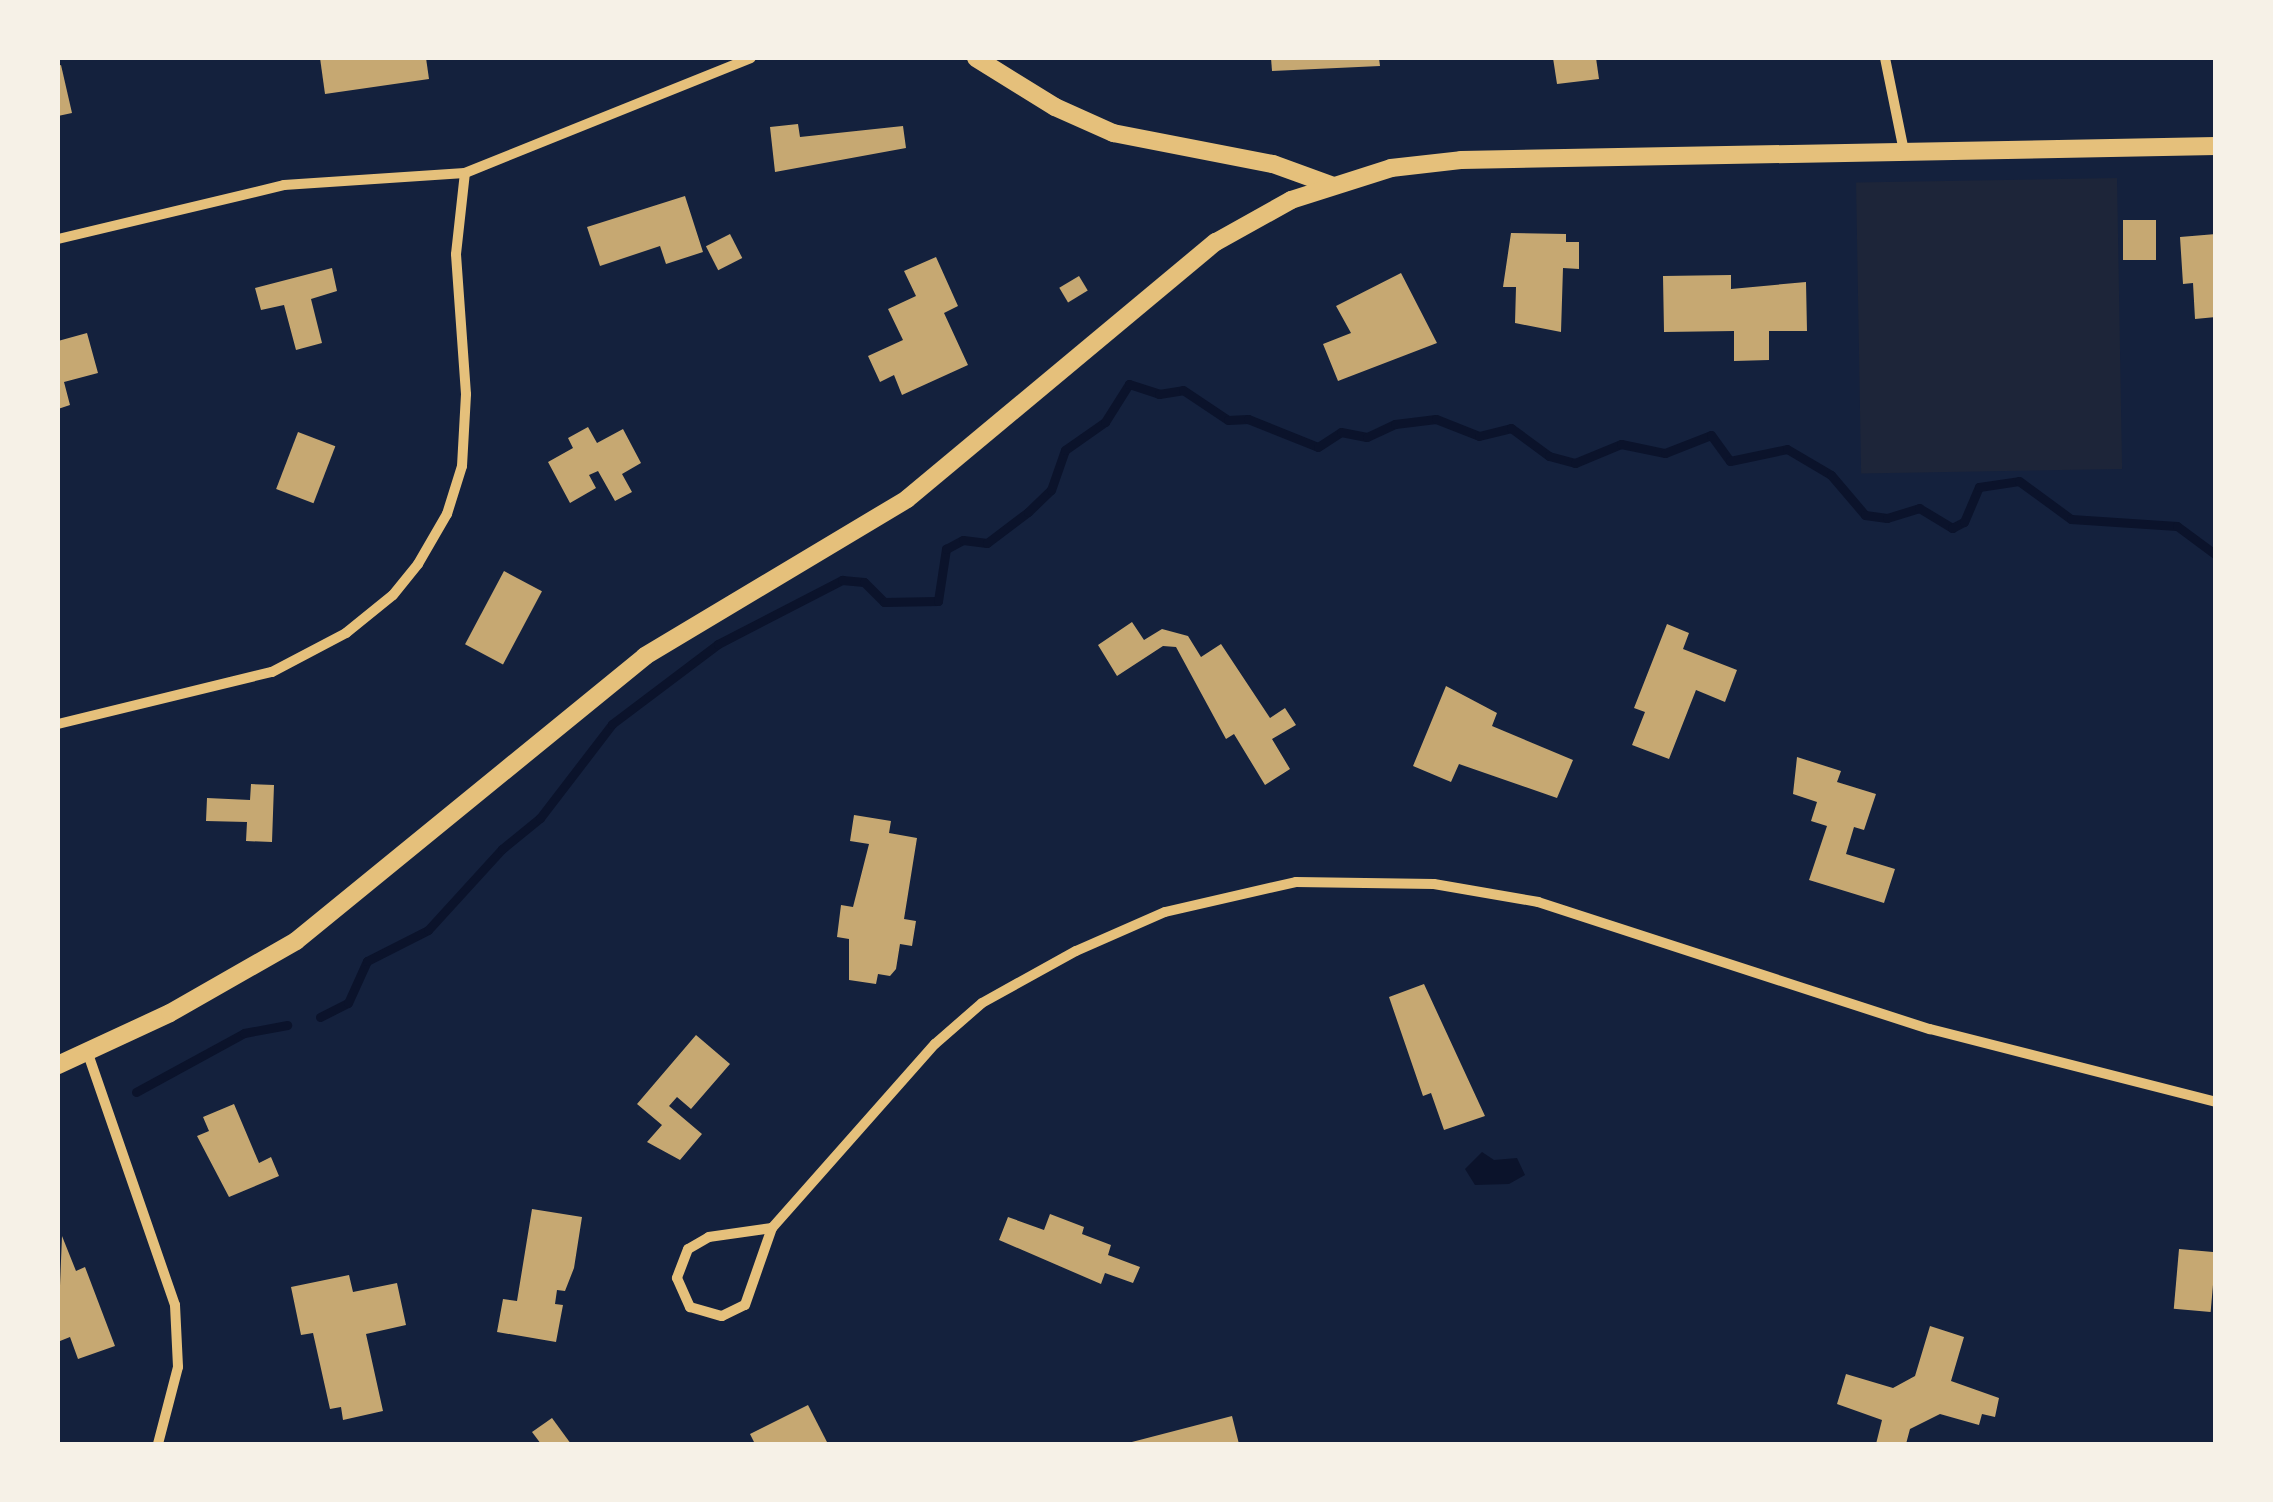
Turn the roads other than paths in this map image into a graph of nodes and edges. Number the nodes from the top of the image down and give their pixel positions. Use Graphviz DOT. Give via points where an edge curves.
graph roads {
  1 [pos="751,58"];
  2 [pos="976,58"];
  3 [pos="1884,58"];
  4 [pos="2216,146"];
  5 [pos="1904,150"];
  6 [pos="464,173"];
  7 [pos="1331,185"];
  8 [pos="58,239"];
  9 [pos="58,724"];
  10 [pos="87,1051"];
  11 [pos="58,1064"];
  12 [pos="2216,1102"];
  13 [pos="772,1228"];
  14 [pos="158,1444"];
  1 -- 6 [label="street"];
  2 -- 7 [label="street" via="1055,108 1113,132 1273,164"];
  3 -- 5 [label="street"];
  4 -- 5 [label="street"];
  5 -- 7 [label="street" via="1461,160"];
  6 -- 8 [label="street" via="284,185"];
  6 -- 9 [label="street" via="456,254 466,394 462,466 447,514 418,564 393,595 346,633 272,672"];
  7 -- 10 [label="street" via="1216,242 899,504 644,656 296,941 182,1007"];
  10 -- 11 [label="street"];
  10 -- 14 [label="street" via="175,1305 178,1367"];
  12 -- 13 [label="street" via="1930,1028 1538,902 1434,884 1296,882 1165,912 982,1003 935,1044"];
  13 -- 13 [label="street" via="745,1305 722,1316 690,1307 677,1278 688,1249 708,1237"];
}
